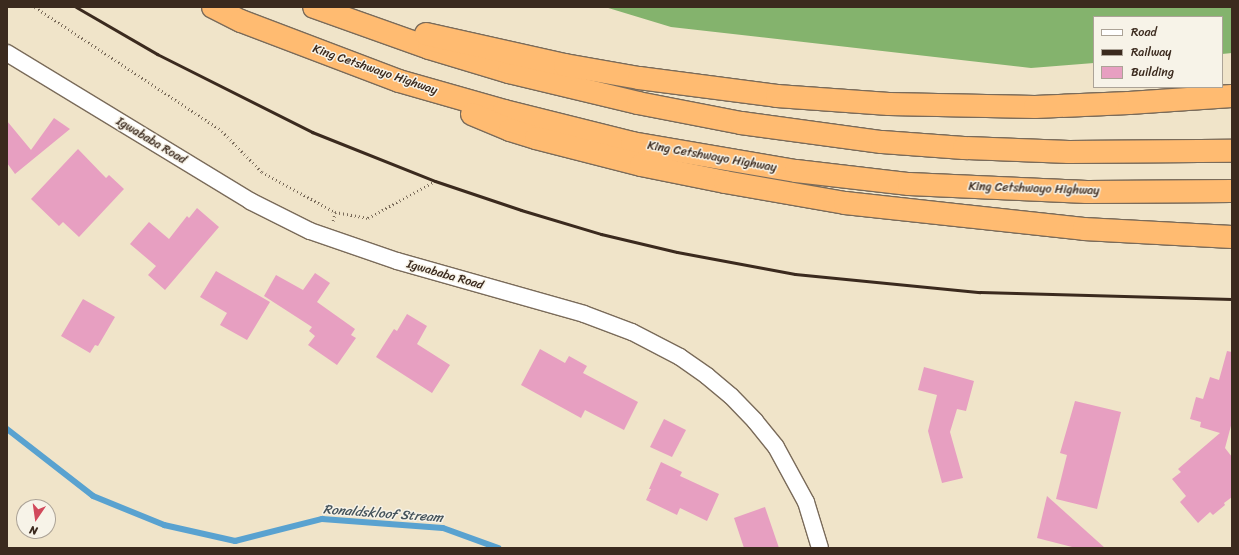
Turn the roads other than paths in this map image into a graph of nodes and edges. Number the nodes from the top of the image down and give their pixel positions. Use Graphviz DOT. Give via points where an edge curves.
graph roads {
  1 [pos="213,7"];
  2 [pos="314,7"];
  3 [pos="371,28"];
  4 [pos="7,53"];
  5 [pos="399,81"];
  6 [pos="1232,96"];
  7 [pos="1232,151"];
  8 [pos="1232,191"];
  9 [pos="1232,237"];
  10 [pos="820,548"];
  1 -- 5 [label="highway, King Cetshwayo Highway" via="241,21"];
  2 -- 3 [label="highway"];
  3 -- 6 [label="highway" via="418,32 565,65 639,78 777,96 889,104 1035,107"];
  3 -- 7 [label="highway" via="460,58 570,88 680,113 807,132 882,142 964,148 1069,152"];
  4 -- 10 [label="street, Igwababa Road" via="250,201 310,231 397,261 584,314 632,332 680,357 731,396 776,447 806,502"];
  5 -- 8 [label="highway, King Cetshwayo Highway" via="632,143 796,171 909,184 1019,190"];
  5 -- 9 [label="highway" via="424,95 510,130 641,165 725,182 845,203 980,218 1084,229"];
}
